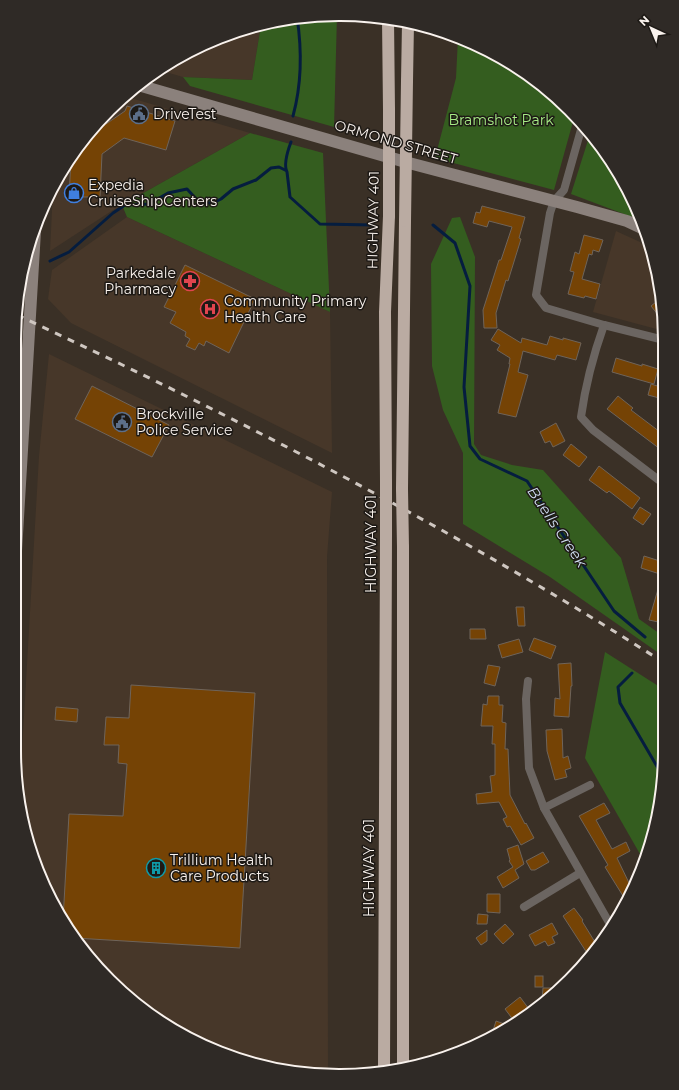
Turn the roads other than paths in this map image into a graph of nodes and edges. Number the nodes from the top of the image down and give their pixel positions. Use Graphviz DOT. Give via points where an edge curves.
graph roads {
  1 [pos="388,25"];
  2 [pos="408,28"];
  3 [pos="146,87"];
  4 [pos="581,131"];
  5 [pos="554,201"];
  6 [pos="637,226"];
  7 [pos="34,250"];
  8 [pos="604,325"];
  9 [pos="658,338"];
  10 [pos="21,464"];
  11 [pos="658,479"];
  12 [pos="528,681"];
  13 [pos="590,785"];
  14 [pos="544,808"];
  15 [pos="580,873"];
  16 [pos="524,907"];
  17 [pos="608,921"];
  18 [pos="403,1063"];
  19 [pos="384,1066"];
  1 -- 19 [label="highway, HIGHWAY 401, bridge"];
  2 -- 18 [label="highway, bridge" via="402,489"];
  3 -- 5 [label="street, ORMOND STREET" via="409,163"];
  4 -- 5 [label="street" via="564,190"];
  5 -- 6 [label="street, ORMOND STREET"];
  5 -- 8 [label="street" via="536,293 546,308"];
  7 -- 10 [label="street"];
  8 -- 9 [label="street"];
  8 -- 11 [label="street" via="586,390 582,417 593,430"];
  12 -- 14 [label="street" via="526,699 529,768"];
  13 -- 14 [label="street"];
  14 -- 15 [label="street"];
  15 -- 16 [label="street"];
  15 -- 17 [label="street"];
}
